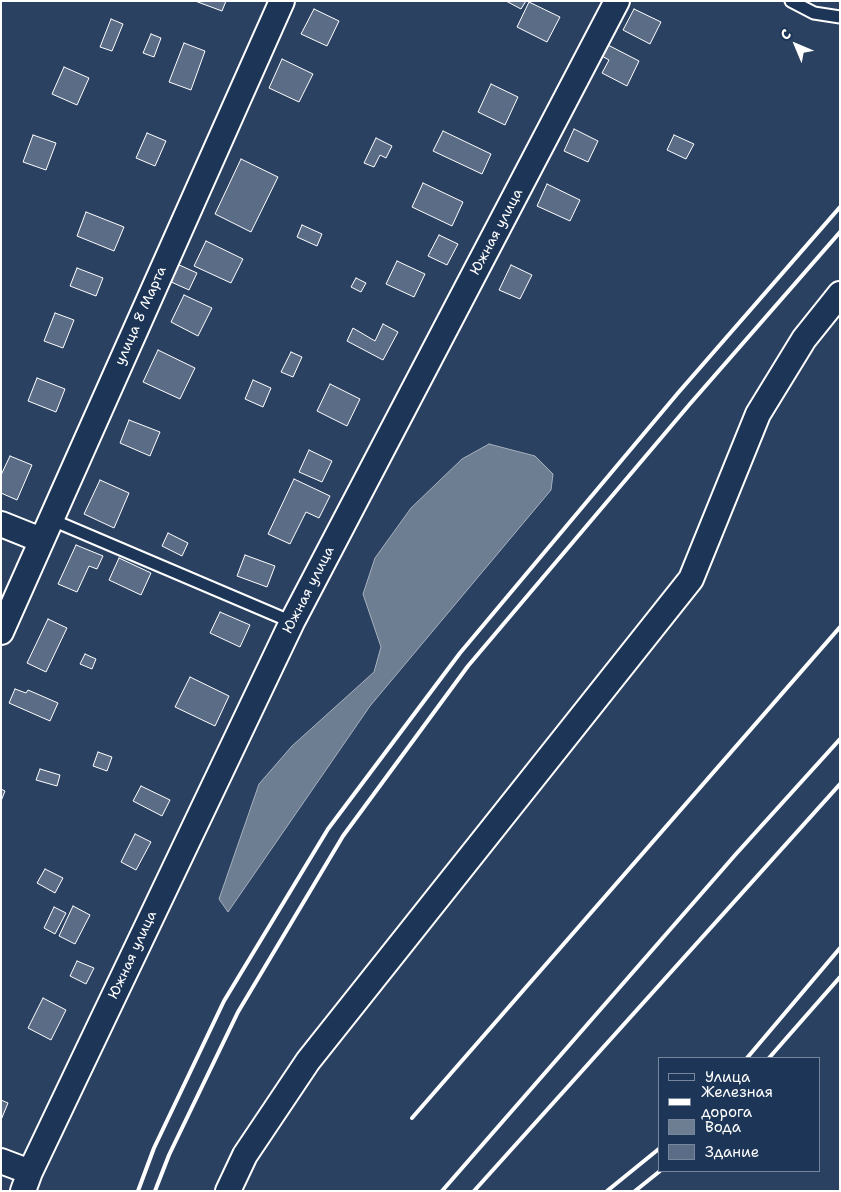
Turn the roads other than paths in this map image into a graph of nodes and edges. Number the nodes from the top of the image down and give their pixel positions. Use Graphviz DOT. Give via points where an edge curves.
graph roads {
  1 [pos="282,1"];
  2 [pos="617,1"];
  3 [pos="791,1"];
  4 [pos="840,17"];
  5 [pos="840,294"];
  6 [pos="50,519"];
  7 [pos="1,524"];
  8 [pos="41,540"];
  9 [pos="292,622"];
  10 [pos="1,632"];
  11 [pos="1,1161"];
  12 [pos="26,1181"];
  13 [pos="228,1191"];
  1 -- 6 [label="street, улица 8 Марта"];
  2 -- 9 [label="street, Южная улица"];
  3 -- 4 [label="lane" via="814,13"];
  5 -- 13 [label="street" via="804,339 758,414 691,580 308,1061 245,1155"];
  6 -- 8 [label="street, улица 8 Марта"];
  6 -- 9 [label="lane"];
  7 -- 8 [label="street"];
  8 -- 10 [label="street, улица 8 Марта"];
  9 -- 12 [label="street, Южная улица"];
  11 -- 12 [label="street"];
}
